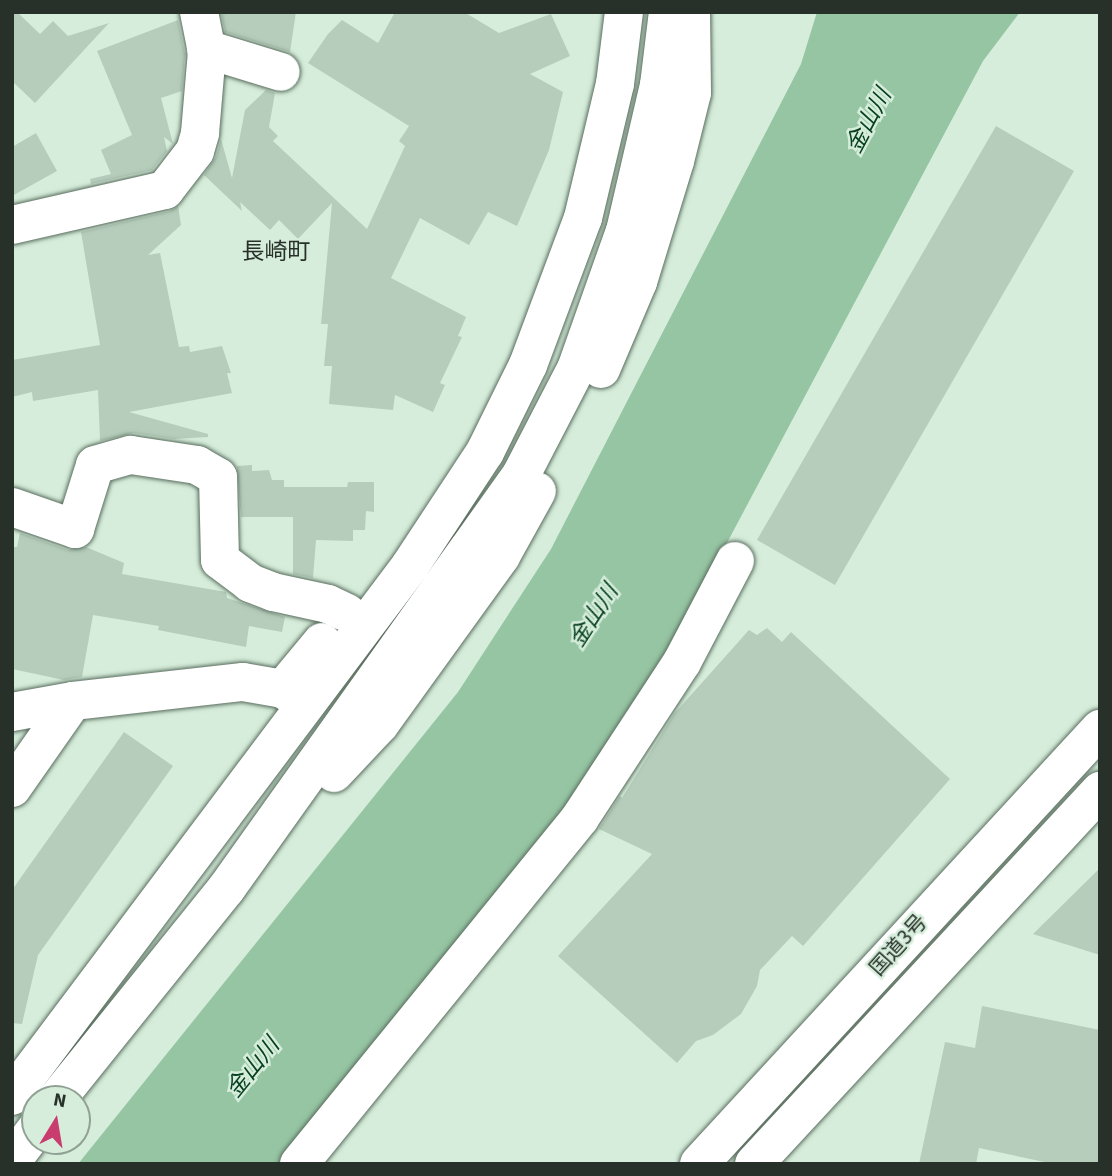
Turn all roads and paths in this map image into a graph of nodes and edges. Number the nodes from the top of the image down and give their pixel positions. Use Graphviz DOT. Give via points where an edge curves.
graph roads {
  1 [pos="199,12"];
  2 [pos="624,12"];
  3 [pos="668,12"];
  4 [pos="691,12"];
  5 [pos="206,49"];
  6 [pos="281,72"];
  7 [pos="12,225"];
  8 [pos="12,507"];
  9 [pos="735,561"];
  10 [pos="347,613"];
  11 [pos="295,697"];
  12 [pos="73,701"];
  13 [pos="12,712"];
  14 [pos="1100,729"];
  15 [pos="12,788"];
  16 [pos="1100,790"];
  17 [pos="226,889"];
  18 [pos="68,1085"];
  19 [pos="12,1096"];
  20 [pos="299,1164"];
  21 [pos="699,1164"];
  22 [pos="754,1164"];
  1 -- 5 [label="main road"];
  2 -- 10 [label="main road" via="602,66 579,185 528,309 479,411"];
  2 -- 11 [label="main road" via="615,84 583,218 528,365 485,452 410,566"];
  3 -- 17 [label="main road" via="659,85 625,231 576,369 521,475"];
  4 -- 17 [label="main road" via="692,93 675,161 638,282 589,396 500,556 380,724"];
  5 -- 6 [label="main road"];
  5 -- 7 [label="main road" via="201,133 195,152 165,190"];
  8 -- 10 [label="main road" via="75,530 95,465 131,455 197,465 218,477 220,560 250,583"];
  9 -- 20 [label="main road" via="682,662 580,818"];
  10 -- 11 [label="main road"];
  11 -- 12 [label="main road" via="243,682"];
  11 -- 19 [label="main road"];
  12 -- 13 [label="main road"];
  12 -- 15 [label="main road"];
  14 -- 21 [label="main road, 国道3号"];
  16 -- 22 [label="main road, 国道3号"];
  17 -- 18 [label="main road"];
}
